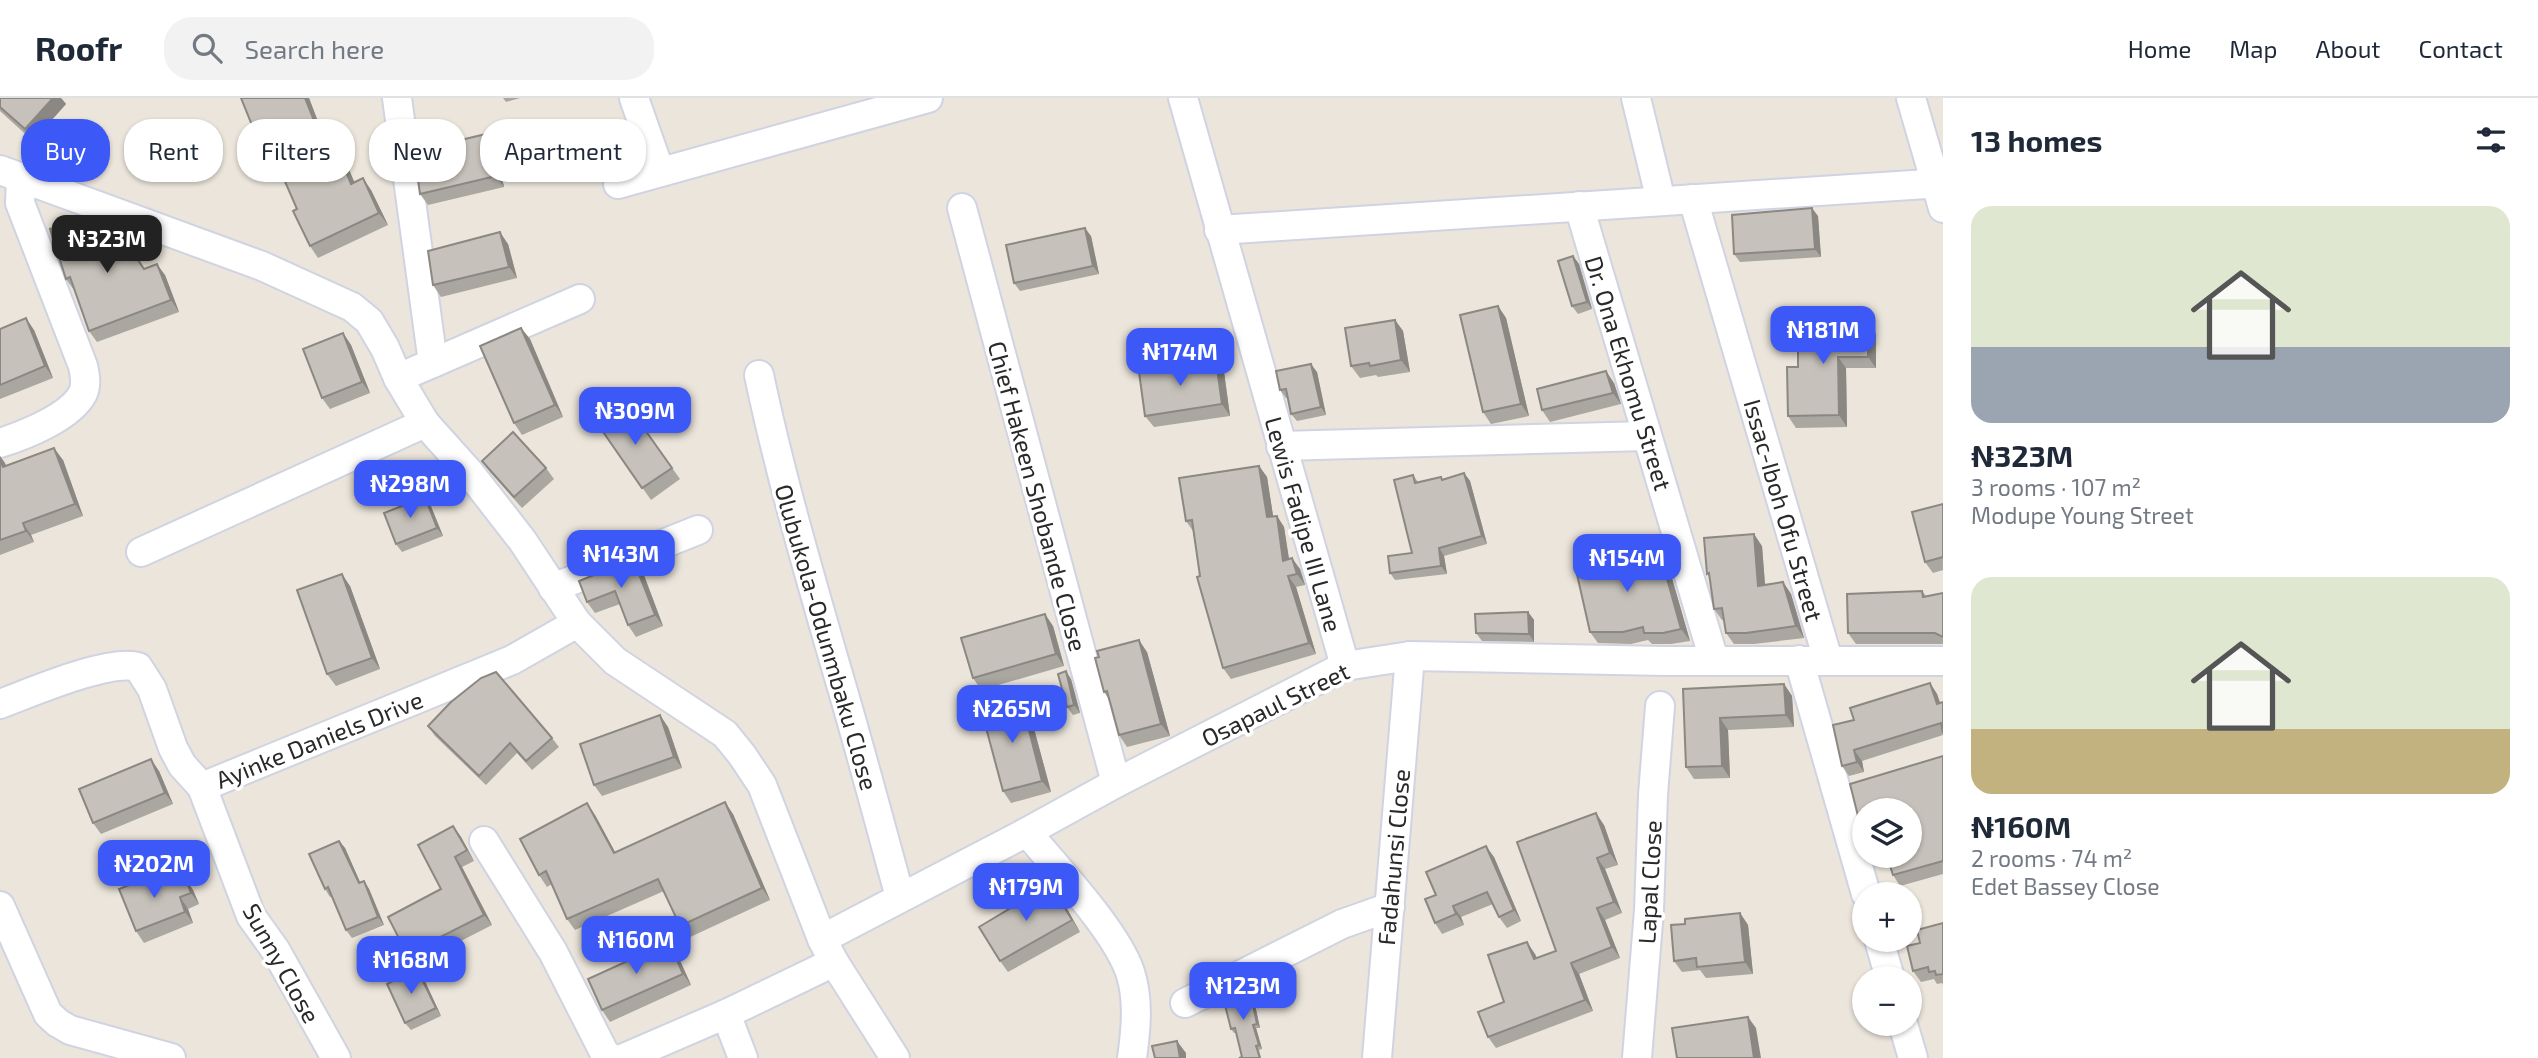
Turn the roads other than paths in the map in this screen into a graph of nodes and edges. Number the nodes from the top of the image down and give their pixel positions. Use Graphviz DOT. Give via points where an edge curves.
graph roads {
  1 [pos="397,98"];
  2 [pos="634,98"];
  3 [pos="928,98"];
  4 [pos="1183,98"];
  5 [pos="1636,98"];
  6 [pos="1911,98"];
  7 [pos="884,104"];
  8 [pos="660,172"];
  9 [pos="10,174"];
  10 [pos="618,184"];
  11 [pos="1941,192"];
  12 [pos="1693,199"];
  13 [pos="1661,201"];
  14 [pos="1579,206"];
  15 [pos="962,208"];
  16 [pos="1219,230"];
  17 [pos="580,299"];
  18 [pos="433,363"];
  19 [pos="759,375"];
  20 [pos="398,379"];
  21 [pos="425,423"];
  22 [pos="1647,436"];
  23 [pos="0,443"];
  24 [pos="1281,446"];
  25 [pos="698,530"];
  26 [pos="141,552"];
  27 [pos="553,588"];
  28 [pos="577,623"];
  29 [pos="1410,656"];
  30 [pos="1714,660"];
  31 [pos="1799,660"];
  32 [pos="1828,660"];
  33 [pos="1943,661"];
  34 [pos="1345,666"];
  35 [pos="0,704"];
  36 [pos="1660,706"];
  37 [pos="1116,783"];
  38 [pos="202,787"];
  39 [pos="1027,832"];
  40 [pos="484,841"];
  41 [pos="1863,882"];
  42 [pos="900,897"];
  43 [pos="0,906"];
  44 [pos="1390,907"];
  45 [pos="828,951"];
  46 [pos="1185,1003"];
  47 [pos="726,1014"];
  48 [pos="1907,1036"];
  49 [pos="171,1058"];
  50 [pos="336,1058"];
  51 [pos="611,1058"];
  52 [pos="624,1058"];
  53 [pos="743,1058"];
  54 [pos="895,1058"];
  55 [pos="1132,1058"];
  56 [pos="1377,1058"];
  57 [pos="1637,1058"];
  58 [pos="1913,1058"];
  1 -- 18 [label="street"];
  2 -- 8 [label="street"];
  3 -- 7 [label="street"];
  4 -- 16 [label="street, Lewis Fadipe III Lane"];
  5 -- 13 [label="street"];
  6 -- 11 [label="street"];
  7 -- 8 [label="street"];
  8 -- 10 [label="street"];
  9 -- 20 [label="street" via="262,266 352,307 369,321"];
  9 -- 23 [label="street" via="86,384 75,404 52,420"];
  11 -- 12 [label="street"];
  12 -- 13 [label="street"];
  12 -- 32 [label="street, Issac-Iboh Ofu Street"];
  13 -- 14 [label="street"];
  14 -- 16 [label="street"];
  14 -- 22 [label="street, Dr. Ona Ekhomu Street"];
  15 -- 37 [label="street, Chief Hakeen Shobande Close"];
  16 -- 24 [label="street, Lewis Fadipe III Lane"];
  17 -- 18 [label="street"];
  18 -- 20 [label="street"];
  19 -- 42 [label="street, Olubukola-Odunmbaku Close" via="780,472"];
  20 -- 21 [label="street"];
  21 -- 26 [label="street"];
  21 -- 27 [label="street" via="469,472"];
  22 -- 24 [label="street"];
  22 -- 30 [label="street, Dr. Ona Ekhomu Street"];
  24 -- 34 [label="street, Lewis Fadipe III Lane"];
  25 -- 27 [label="street"];
  27 -- 28 [label="street"];
  28 -- 38 [label="street, Ayinke Daniels Drive" via="512,660"];
  28 -- 45 [label="street" via="615,661 725,734 742,755 762,785"];
  29 -- 30 [label="street, Osapaul Street"];
  29 -- 34 [label="street, Osapaul Street"];
  29 -- 44 [label="street, Fadahunsi Close"];
  30 -- 31 [label="street, Osapaul Street"];
  31 -- 32 [label="street, Osapaul Street"];
  31 -- 41 [label="street"];
  32 -- 33 [label="street, Osapaul Street"];
  34 -- 37 [label="street, Osapaul Street"];
  35 -- 38 [label="street, Ayinke Daniels Drive" via="98,670 135,666 152,689 179,759"];
  36 -- 57 [label="street, Lapal Close"];
  37 -- 39 [label="street, Osapaul Street"];
  38 -- 50 [label="street, Sunny Close" via="251,916"];
  39 -- 42 [label="street, Osapaul Street"];
  39 -- 55 [label="street" via="1125,960 1135,998"];
  40 -- 51 [label="street"];
  42 -- 45 [label="street, Osapaul Street"];
  43 -- 49 [label="street" via="48,1014 58,1023"];
  44 -- 46 [label="street" via="1342,923"];
  44 -- 56 [label="street, Fadahunsi Close"];
  45 -- 47 [label="street, Osapaul Street"];
  45 -- 54 [label="street"];
  47 -- 52 [label="street, Osapaul Street"];
  47 -- 53 [label="street"];
  48 -- 58 [label="street"];
}
